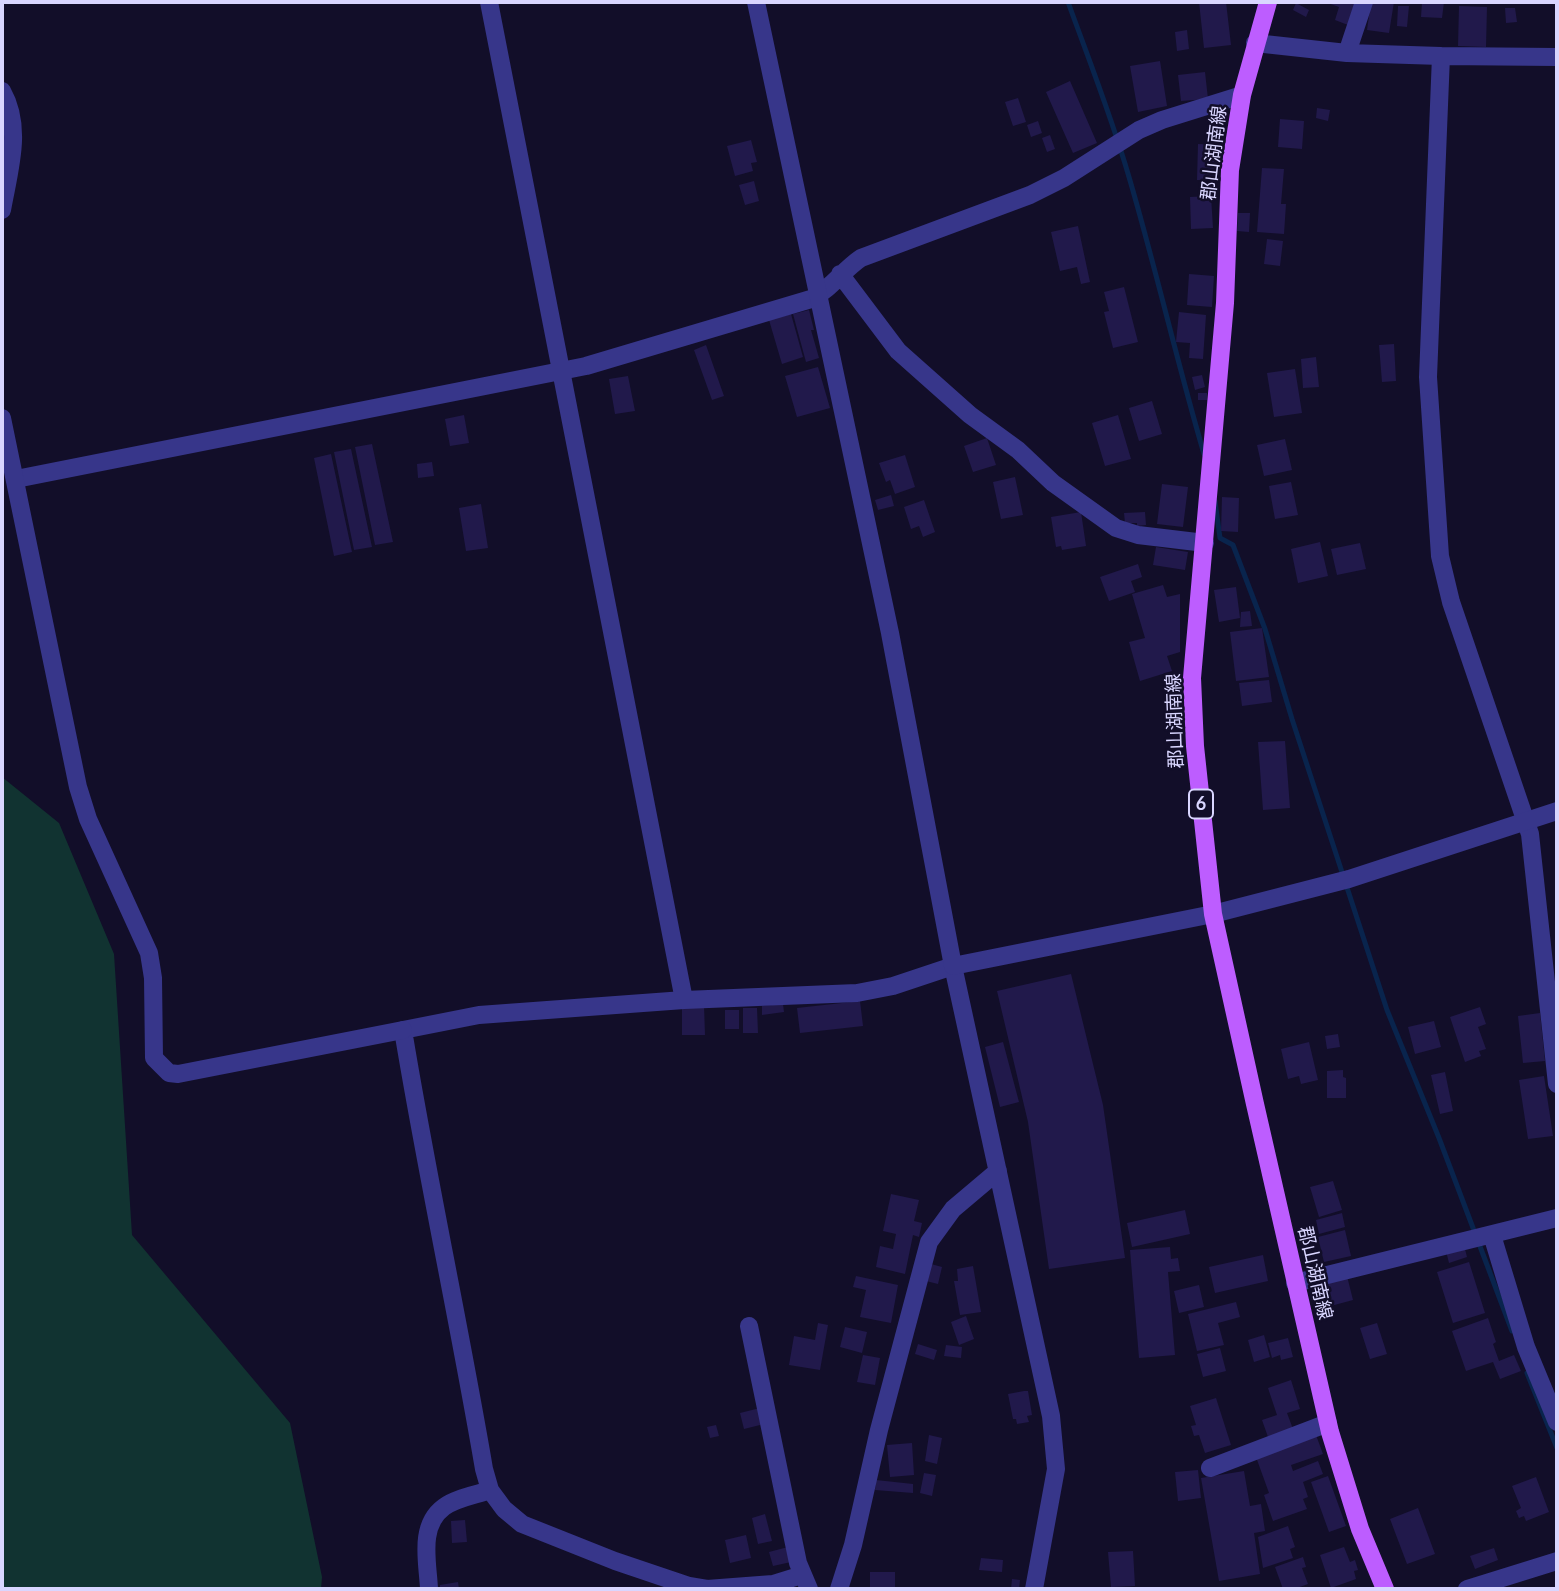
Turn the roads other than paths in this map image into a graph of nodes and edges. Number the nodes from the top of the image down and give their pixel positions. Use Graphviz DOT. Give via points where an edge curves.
graph roads {
  1 [pos="489,2"];
  2 [pos="756,2"];
  3 [pos="1268,2"];
  4 [pos="1364,2"];
  5 [pos="1255,43"];
  6 [pos="1347,53"];
  7 [pos="1441,56"];
  8 [pos="1557,57"];
  9 [pos="2,90"];
  10 [pos="1242,95"];
  11 [pos="2,210"];
  12 [pos="840,274"];
  13 [pos="820,294"];
  14 [pos="563,370"];
  15 [pos="2,418"];
  16 [pos="16,480"];
  17 [pos="1205,543"];
  18 [pos="1557,811"];
  19 [pos="1527,821"];
  20 [pos="1213,914"];
  21 [pos="953,966"];
  22 [pos="684,1000"];
  23 [pos="403,1030"];
  24 [pos="1557,1084"];
  25 [pos="998,1171"];
  26 [pos="1557,1218"];
  27 [pos="1492,1235"];
  28 [pos="1295,1283"];
  29 [pos="749,1325"];
  30 [pos="1557,1422"];
  31 [pos="1328,1423"];
  32 [pos="1210,1468"];
  33 [pos="491,1490"];
  34 [pos="1557,1561"];
  35 [pos="805,1582"];
  36 [pos="429,1589"];
  37 [pos="839,1589"];
  38 [pos="1034,1589"];
  39 [pos="1385,1589"];
  40 [pos="1467,1589"];
  1 -- 14 [label="street"];
  2 -- 13 [label="street"];
  3 -- 5 [label="main road, 郡山湖南線 / 6"];
  4 -- 6 [label="street"];
  5 -- 6 [label="street"];
  5 -- 10 [label="main road, 郡山湖南線 / 6"];
  6 -- 7 [label="street"];
  7 -- 8 [label="street"];
  7 -- 19 [label="street" via="1428,377 1440,556 1451,602"];
  9 -- 11 [label="street" via="12,115 14,141"];
  10 -- 12 [label="street" via="1139,130 1030,195 873,253"];
  10 -- 17 [label="main road, 郡山湖南線 / 6" via="1230,170 1225,303"];
  12 -- 13 [label="street"];
  12 -- 17 [label="street" via="898,351 1053,484 1116,528"];
  13 -- 14 [label="street"];
  13 -- 21 [label="street"];
  14 -- 16 [label="street"];
  14 -- 22 [label="street"];
  15 -- 16 [label="street"];
  16 -- 23 [label="street" via="78,787 149,953 154,1058 169,1073 178,1074"];
  17 -- 20 [label="main road, 郡山湖南線 / 6" via="1192,678"];
  18 -- 19 [label="street"];
  19 -- 20 [label="street" via="1349,879"];
  19 -- 24 [label="street"];
  20 -- 21 [label="street"];
  20 -- 28 [label="main road, 郡山湖南線 / 6"];
  21 -- 22 [label="street" via="857,993"];
  21 -- 25 [label="street"];
  22 -- 23 [label="street" via="479,1015"];
  23 -- 33 [label="street"];
  25 -- 37 [label="street" via="953,1209 929,1241"];
  25 -- 38 [label="street" via="1051,1416 1055,1457"];
  26 -- 27 [label="street"];
  27 -- 28 [label="street"];
  27 -- 30 [label="street" via="1526,1347"];
  28 -- 31 [label="main road, 郡山湖南線 / 6"];
  29 -- 35 [label="street"];
  31 -- 32 [label="street"];
  31 -- 39 [label="main road, 郡山湖南線 / 6" via="1360,1529"];
  33 -- 35 [label="street" via="522,1524 689,1586 707,1589"];
  33 -- 36 [label="street" via="444,1507 436,1516 426,1535"];
  34 -- 40 [label="street"];
}
